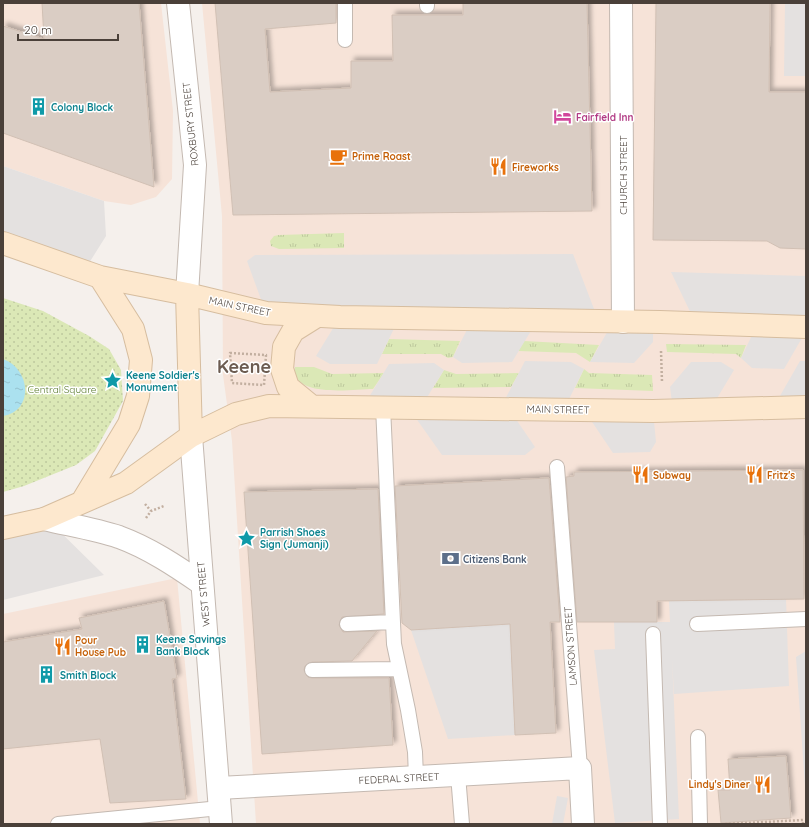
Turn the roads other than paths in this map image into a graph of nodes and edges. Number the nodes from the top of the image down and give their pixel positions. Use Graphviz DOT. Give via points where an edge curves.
graph roads {
  1 [pos="178,3"];
  2 [pos="345,3"];
  3 [pos="621,3"];
  4 [pos="345,40"];
  5 [pos="3,243"];
  6 [pos="100,277"];
  7 [pos="187,294"];
  8 [pos="317,316"];
  9 [pos="623,322"];
  10 [pos="806,328"];
  11 [pos="310,405"];
  12 [pos="383,407"];
  13 [pos="806,407"];
  14 [pos="191,436"];
  15 [pos="557,467"];
  16 [pos="82,502"];
  17 [pos="44,519"];
  18 [pos="3,528"];
  19 [pos="202,584"];
  20 [pos="806,619"];
  21 [pos="392,622"];
  22 [pos="347,624"];
  23 [pos="698,624"];
  24 [pos="653,634"];
  25 [pos="399,669"];
  26 [pos="312,670"];
  27 [pos="698,737"];
  28 [pos="580,768"];
  29 [pos="458,775"];
  30 [pos="416,777"];
  31 [pos="220,807"];
  32 [pos="58,824"];
  33 [pos="462,824"];
  34 [pos="583,824"];
  35 [pos="660,824"];
  36 [pos="700,824"];
  1 -- 7 [label="street, ROXBURY STREET" via="195,165"];
  2 -- 4 [label="lane"];
  3 -- 9 [label="street, CHURCH STREET"];
  5 -- 6 [label="main road"];
  6 -- 7 [label="main road"];
  6 -- 16 [label="main road" via="133,328 141,360 138,396 129,424"];
  7 -- 8 [label="main road, MAIN STREET" via="266,313"];
  7 -- 14 [label="main road"];
  8 -- 9 [label="main road, MAIN STREET"];
  8 -- 11 [label="main road" via="292,331 284,347 282,370 288,387"];
  9 -- 10 [label="main road, MAIN STREET"];
  11 -- 12 [label="main road, MAIN STREET"];
  11 -- 14 [label="main road, MAIN STREET" via="269,406 236,414"];
  12 -- 13 [label="main road, MAIN STREET" via="653,410"];
  12 -- 21 [label="lane"];
  14 -- 16 [label="main road" via="126,483"];
  14 -- 19 [label="street, WEST STREET"];
  15 -- 28 [label="lane, LAMSON STREET"];
  16 -- 17 [label="main road"];
  17 -- 18 [label="main road"];
  17 -- 19 [label="street" via="119,537 172,564"];
  19 -- 31 [label="street, WEST STREET"];
  20 -- 23 [label="lane"];
  21 -- 22 [label="lane"];
  21 -- 25 [label="lane"];
  24 -- 35 [label="lane"];
  25 -- 26 [label="lane"];
  25 -- 30 [label="lane" via="415,752"];
  27 -- 36 [label="lane"];
  28 -- 29 [label="street, FEDERAL STREET"];
  28 -- 34 [label="street, LAMSON STREET"];
  29 -- 30 [label="street, FEDERAL STREET"];
  29 -- 33 [label="lane"];
  30 -- 31 [label="street, FEDERAL STREET"];
  31 -- 32 [label="lane"];
}
